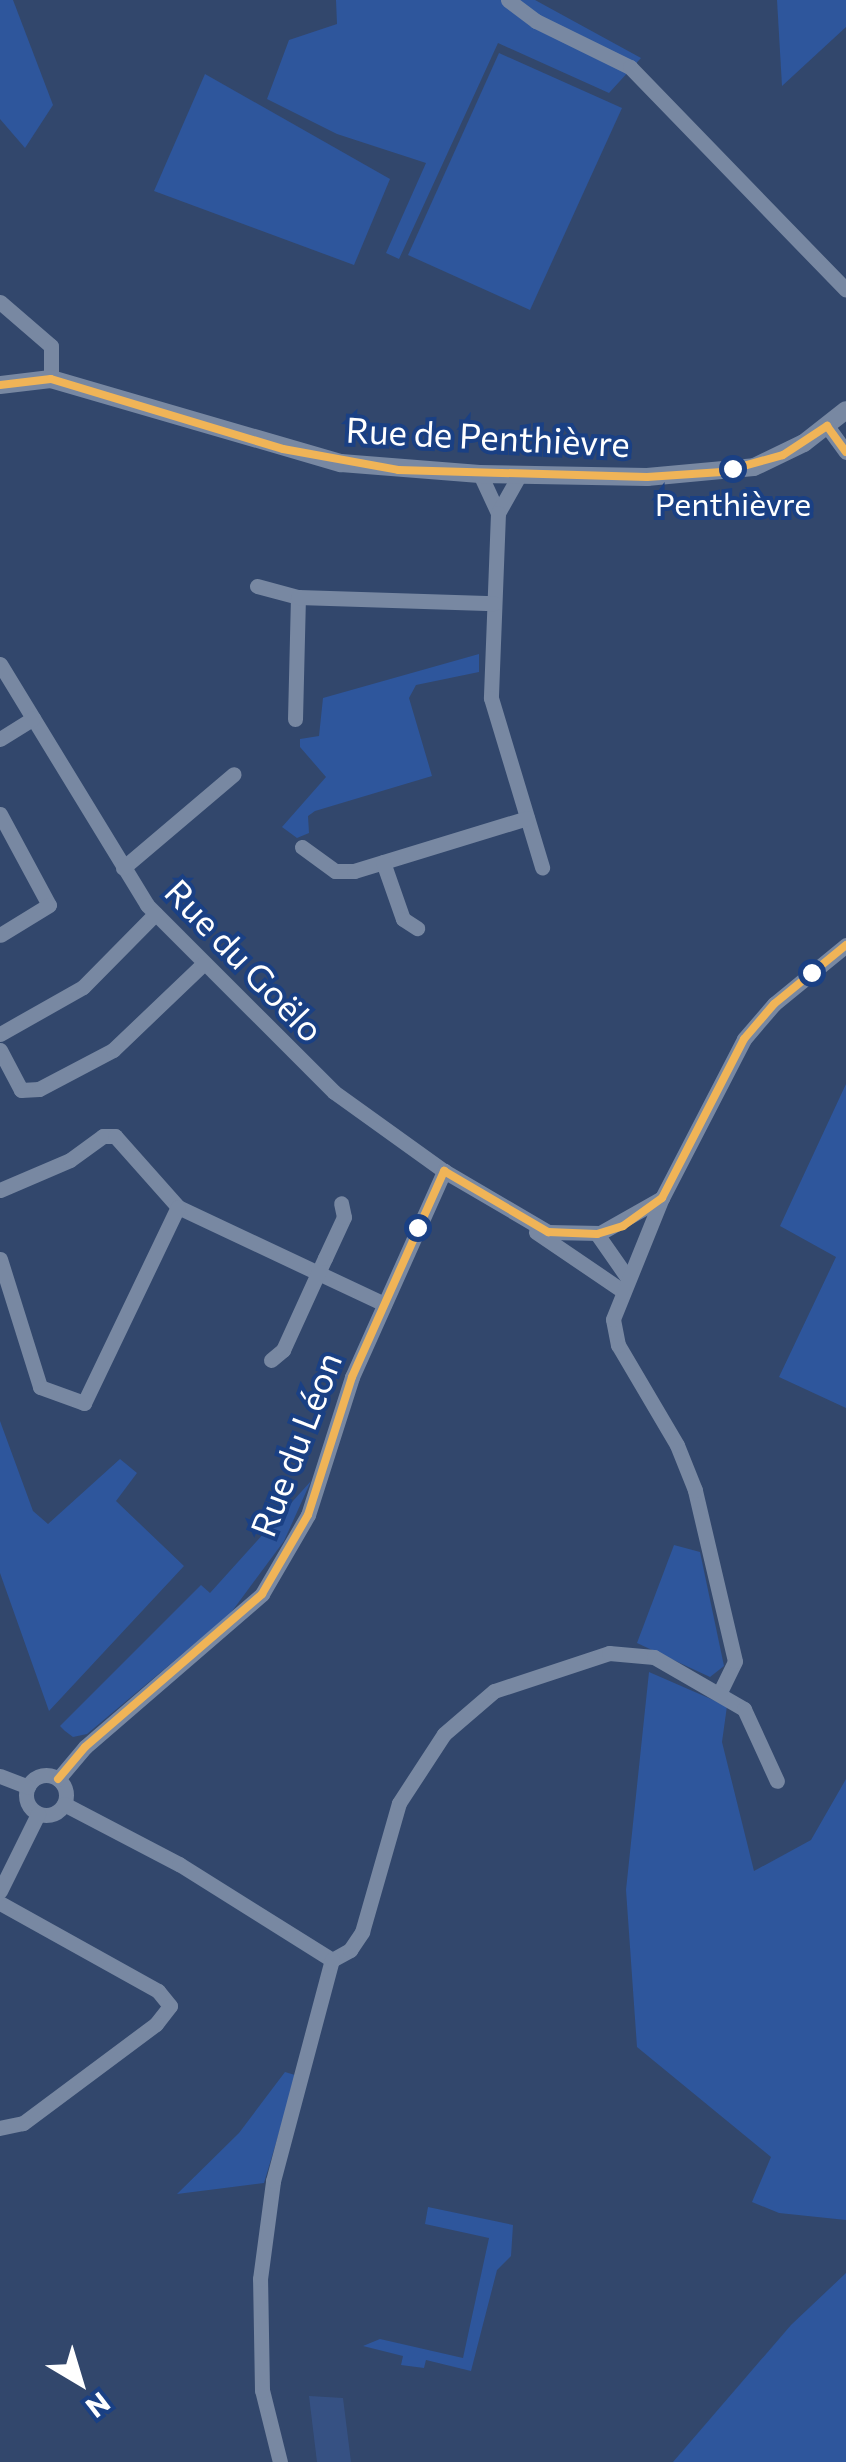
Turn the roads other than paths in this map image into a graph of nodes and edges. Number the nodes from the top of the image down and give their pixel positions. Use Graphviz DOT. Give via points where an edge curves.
graph roads {
  1 [pos="508,0"];
  2 [pos="846,290"];
  3 [pos="0,302"];
  4 [pos="51,379"];
  5 [pos="0,385"];
  6 [pos="846,410"];
  7 [pos="827,426"];
  8 [pos="846,452"];
  9 [pos="480,474"];
  10 [pos="520,474"];
  11 [pos="498,513"];
  12 [pos="257,586"];
  13 [pos="298,597"];
  14 [pos="494,603"];
  15 [pos="0,664"];
  16 [pos="33,718"];
  17 [pos="295,718"];
  18 [pos="0,739"];
  19 [pos="234,774"];
  20 [pos="0,814"];
  21 [pos="527,818"];
  22 [pos="302,848"];
  23 [pos="383,862"];
  24 [pos="542,866"];
  25 [pos="123,868"];
  26 [pos="155,914"];
  27 [pos="417,928"];
  28 [pos="0,935"];
  29 [pos="846,945"];
  30 [pos="204,964"];
  31 [pos="0,1034"];
  32 [pos="0,1050"];
  33 [pos="444,1172"];
  34 [pos="0,1190"];
  35 [pos="662,1198"];
  36 [pos="341,1203"];
  37 [pos="178,1207"];
  38 [pos="526,1223"];
  39 [pos="597,1234"];
  40 [pos="0,1259"];
  41 [pos="318,1274"];
  42 [pos="623,1283"];
  43 [pos="384,1304"];
  44 [pos="271,1360"];
  45 [pos="720,1692"];
  46 [pos="0,1776"];
  47 [pos="58,1779"];
  48 [pos="776,1781"];
  49 [pos="28,1788"];
  50 [pos="64,1804"];
  51 [pos="38,1814"];
  52 [pos="0,1891"];
  53 [pos="0,1903"];
  54 [pos="332,1960"];
  55 [pos="0,2128"];
  56 [pos="280,2462"];
  1 -- 2 [label="street" via="630,67"];
  3 -- 4 [label="street" via="50,346"];
  4 -- 5 [label="street, Rue de Penthièvre"];
  4 -- 9 [label="street, Rue de Penthièvre" via="341,462"];
  6 -- 7 [label="street, Rue de Penthièvre"];
  7 -- 8 [label="street"];
  7 -- 10 [label="street, Rue de Penthièvre" via="783,455 738,470 647,477"];
  9 -- 10 [label="street, Rue de Penthièvre"];
  9 -- 11 [label="street"];
  10 -- 11 [label="street"];
  11 -- 14 [label="street"];
  12 -- 13 [label="street"];
  13 -- 14 [label="street"];
  13 -- 17 [label="street"];
  14 -- 21 [label="street" via="491,698"];
  15 -- 16 [label="street, Rue du Goëlo"];
  16 -- 18 [label="street"];
  16 -- 25 [label="street, Rue du Goëlo"];
  19 -- 25 [label="street"];
  20 -- 28 [label="street" via="49,905"];
  21 -- 23 [label="street"];
  21 -- 24 [label="street"];
  22 -- 23 [label="street" via="335,871"];
  23 -- 27 [label="street" via="403,919"];
  25 -- 26 [label="street, Rue du Goëlo"];
  26 -- 30 [label="street, Rue du Goëlo"];
  26 -- 31 [label="street" via="83,987"];
  29 -- 35 [label="street" via="774,1004 744,1040"];
  30 -- 32 [label="street" via="113,1050 39,1089 22,1090"];
  30 -- 33 [label="street, Rue du Goëlo" via="334,1092"];
  33 -- 38 [label="street, Rue du Goëlo"];
  33 -- 43 [label="street, Rue du Léon"];
  34 -- 37 [label="street" via="70,1160 102,1136 116,1136"];
  35 -- 39 [label="street" via="623,1226"];
  35 -- 42 [label="street"];
  36 -- 41 [label="street" via="344,1217"];
  37 -- 40 [label="street" via="84,1404 40,1386"];
  37 -- 41 [label="street"];
  38 -- 39 [label="street, Rue du Goëlo" via="560,1234"];
  38 -- 42 [label="street, Rue du Goëlo"];
  39 -- 42 [label="street"];
  41 -- 43 [label="street"];
  41 -- 44 [label="street" via="283,1350"];
  42 -- 45 [label="street" via="612,1319 618,1346 688,1468 716,1572 735,1661"];
  43 -- 47 [label="street, Rue du Léon" via="352,1377 308,1514 262,1594 85,1747"];
  45 -- 48 [label="street" via="744,1709"];
  45 -- 54 [label="street" via="631,1651 475,1702 444,1734 399,1803 362,1932"];
  46 -- 49 [label="street"];
  47 -- 49 [label="street" via="41,1776"];
  47 -- 50 [label="street"];
  49 -- 51 [label="street"];
  50 -- 51 [label="street" via="56,1813"];
  50 -- 54 [label="street" via="92,1813 114,1834 179,1864"];
  51 -- 52 [label="street"];
  53 -- 55 [label="street" via="158,1991 170,2006 156,2024 23,2123"];
  54 -- 56 [label="street" via="272,2181 260,2279 262,2390"];
}
